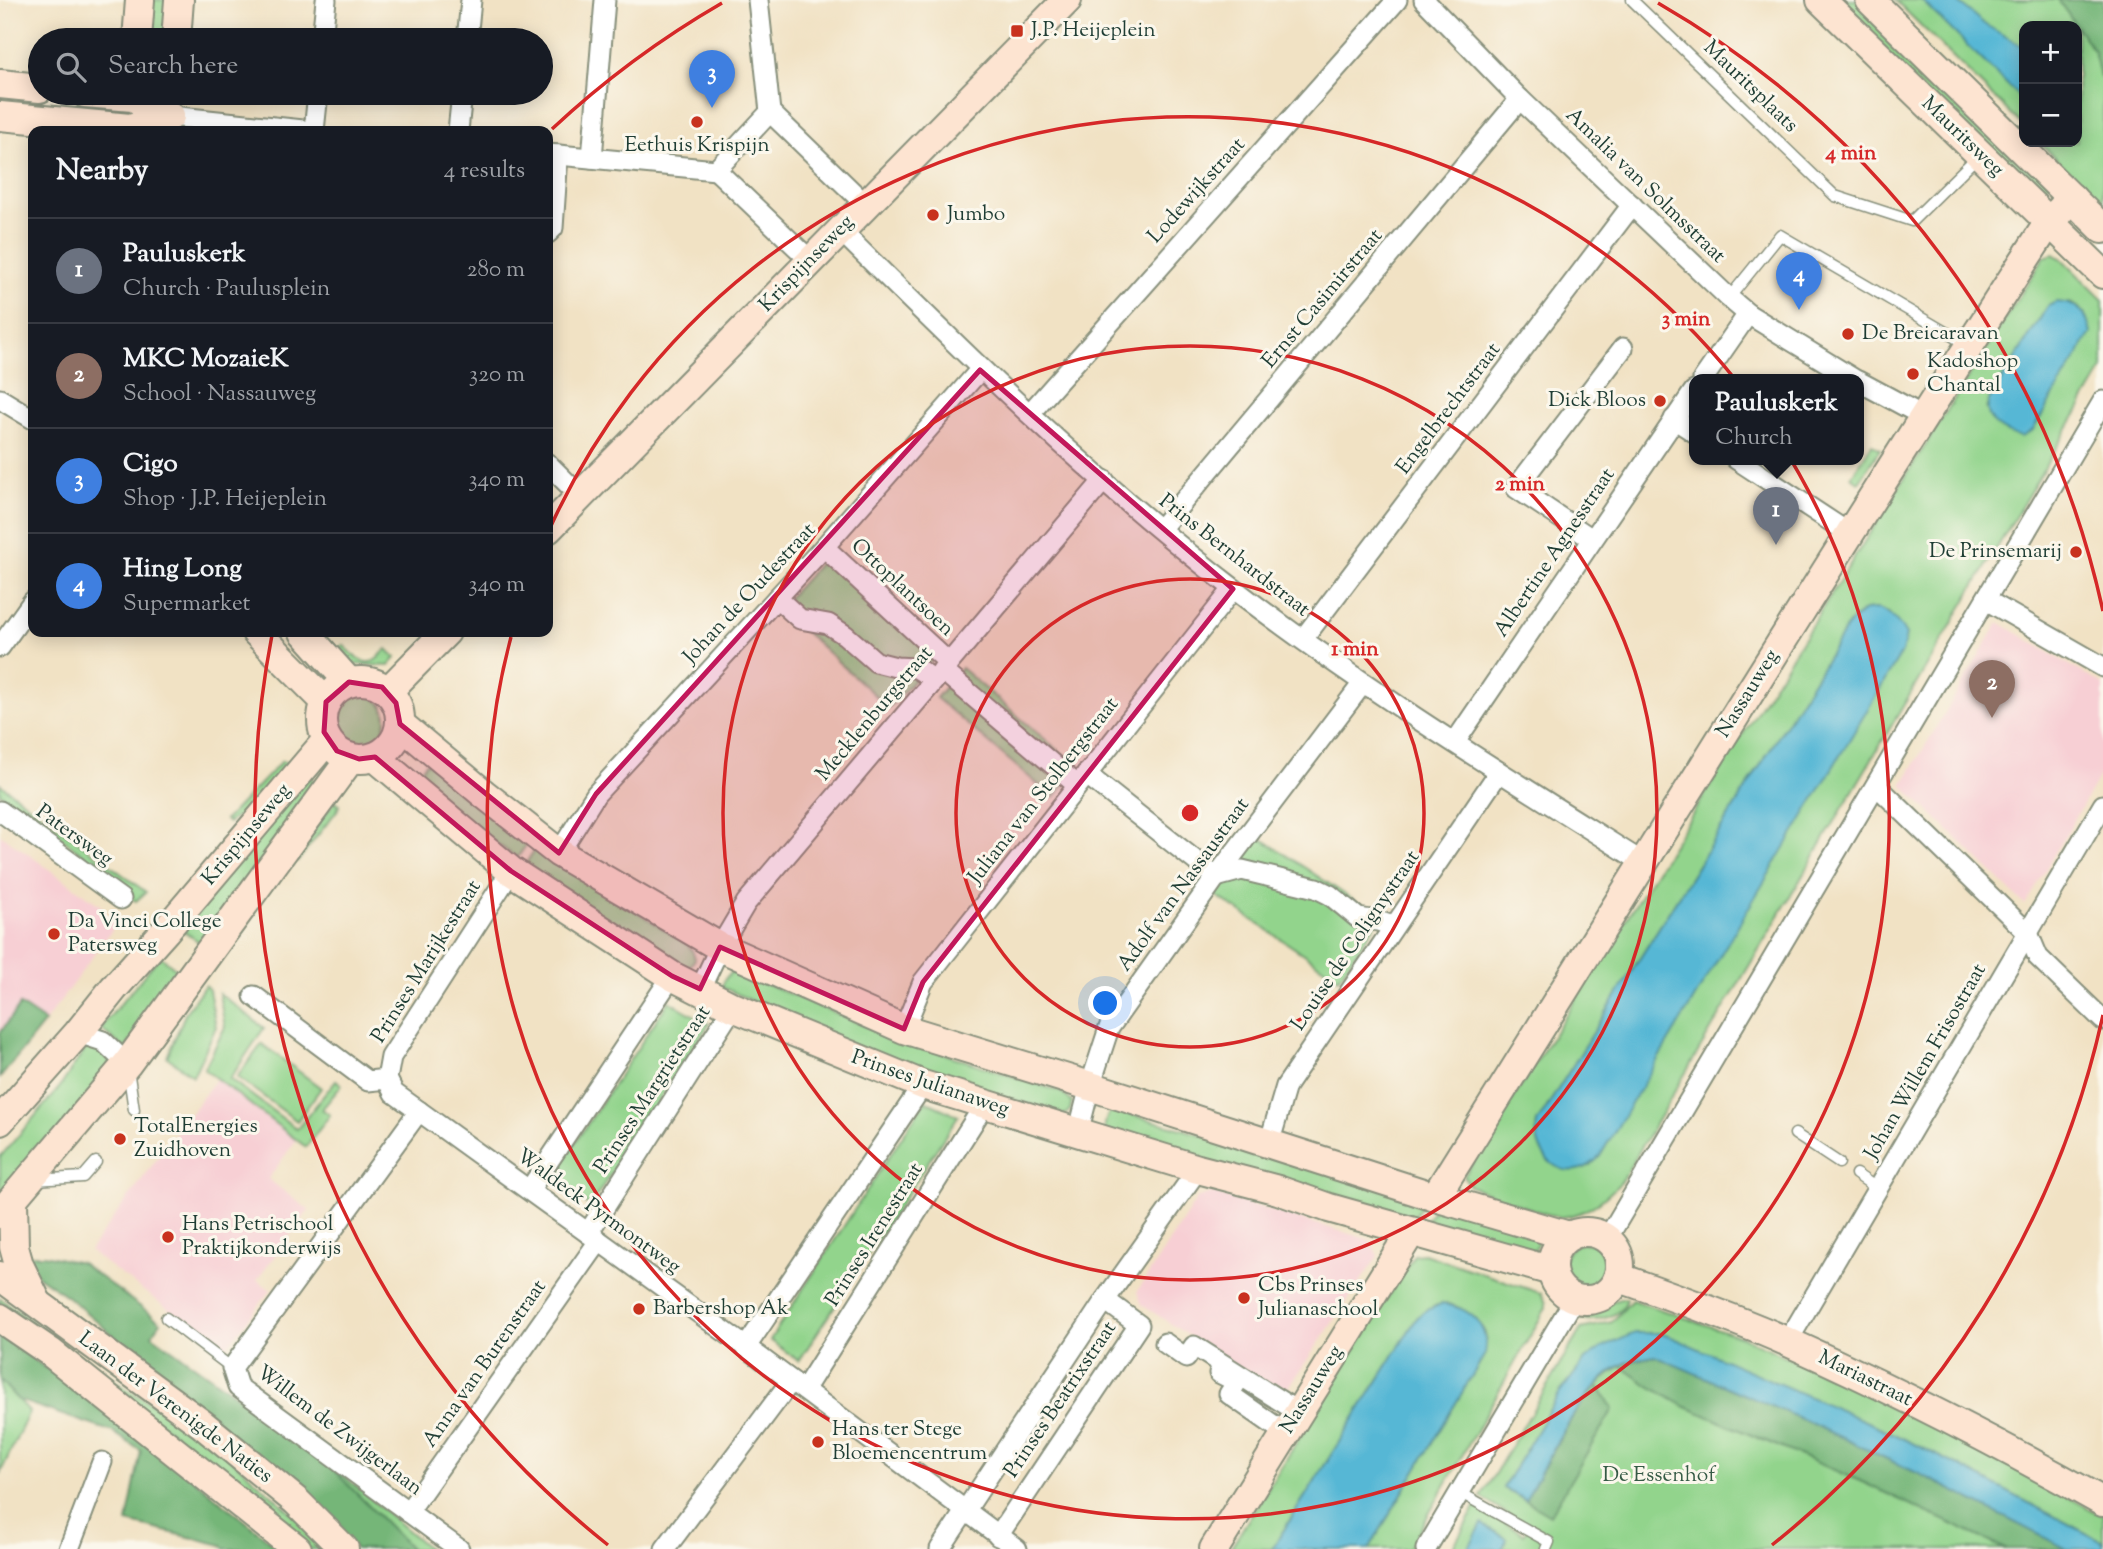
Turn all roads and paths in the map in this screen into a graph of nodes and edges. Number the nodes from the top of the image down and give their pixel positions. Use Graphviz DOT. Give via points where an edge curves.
graph roads {
  1 [pos="141,0"];
  2 [pos="179,0"];
  3 [pos="326,0"];
  4 [pos="471,0"];
  5 [pos="605,0"];
  6 [pos="758,0"];
  7 [pos="1067,0"];
  8 [pos="1397,0"];
  9 [pos="1424,0"];
  10 [pos="1632,0"];
  11 [pos="1821,0"];
  12 [pos="1870,0"];
  13 [pos="138,28"];
  14 [pos="177,28"];
  15 [pos="323,28"];
  16 [pos="468,28"];
  17 [pos="0,84"];
  18 [pos="28,87"];
  19 [pos="1520,99"];
  20 [pos="132,105"];
  21 [pos="154,105"];
  22 [pos="316,105"];
  23 [pos="461,105"];
  24 [pos="770,111"];
  25 [pos="170,113"];
  26 [pos="0,116"];
  27 [pos="92,126"];
  28 [pos="129,126"];
  29 [pos="139,126"];
  30 [pos="243,126"];
  31 [pos="314,126"];
  32 [pos="459,126"];
  33 [pos="1980,154"];
  34 [pos="553,155"];
  35 [pos="592,158"];
  36 [pos="716,170"];
  37 [pos="2072,198"];
  38 [pos="866,205"];
  39 [pos="1632,205"];
  40 [pos="2049,222"];
  41 [pos="2103,229"];
  42 [pos="840,230"];
  43 [pos="811,261"];
  44 [pos="2103,274"];
  45 [pos="1729,298"];
  46 [pos="1748,314"];
  47 [pos="1970,346"];
  48 [pos="1623,348"];
  49 [pos="980,370"];
  50 [pos="1706,374"];
  51 [pos="1846,374"];
  52 [pos="1864,384"];
  53 [pos="1689,398"];
  54 [pos="0,399"];
  55 [pos="2103,401"];
  56 [pos="1030,413"];
  57 [pos="28,416"];
  58 [pos="1925,417"];
  59 [pos="1674,419"];
  60 [pos="1689,429"];
  61 [pos="1745,465"];
  62 [pos="553,469"];
  63 [pos="1104,480"];
  64 [pos="580,496"];
  65 [pos="553,524"];
  66 [pos="1161,528"];
  67 [pos="1850,534"];
  68 [pos="1591,538"];
  69 [pos="824,547"];
  70 [pos="1233,589"];
  71 [pos="777,598"];
  72 [pos="1986,600"];
  73 [pos="28,608"];
  74 [pos="261,637"];
  75 [pos="308,637"];
  76 [pos="441,637"];
  77 [pos="1303,639"];
  78 [pos="0,647"];
  79 [pos="2103,667"];
  80 [pos="941,671"];
  81 [pos="349,682"];
  82 [pos="1363,683"];
  83 [pos="388,691"];
  84 [pos="326,702"];
  85 [pos="400,724"];
  86 [pos="327,740"];
  87 [pos="1455,742"];
  88 [pos="363,757"];
  89 [pos="1499,772"];
  90 [pos="1082,779"];
  91 [pos="1877,786"];
  92 [pos="2103,805"];
  93 [pos="0,811"];
  94 [pos="559,853"];
  95 [pos="1642,862"];
  96 [pos="511,871"];
  97 [pos="1216,877"];
  98 [pos="121,899"];
  99 [pos="1392,926"];
  100 [pos="2028,933"];
  101 [pos="720,947"];
  102 [pos="672,976"];
  103 [pos="700,989"];
  104 [pos="254,996"];
  105 [pos="733,1007"];
  106 [pos="2103,1020"];
  107 [pos="904,1029"];
  108 [pos="78,1033"];
  109 [pos="127,1064"];
  110 [pos="387,1079"];
  111 [pos="923,1085"];
  112 [pos="1090,1086"];
  113 [pos="985,1104"];
  114 [pos="134,1110"];
  115 [pos="419,1111"];
  116 [pos="0,1121"];
  117 [pos="1078,1133"];
  118 [pos="1795,1134"];
  119 [pos="1269,1144"];
  120 [pos="96,1162"];
  121 [pos="1839,1163"];
  122 [pos="1198,1169"];
  123 [pos="1856,1174"];
  124 [pos="530,1189"];
  125 [pos="1878,1189"];
  126 [pos="1435,1197"];
  127 [pos="15,1198"];
  128 [pos="1411,1232"];
  129 [pos="1569,1236"];
  130 [pos="594,1237"];
  131 [pos="1607,1239"];
  132 [pos="1552,1271"];
  133 [pos="0,1276"];
  134 [pos="1618,1276"];
  135 [pos="1574,1298"];
  136 [pos="1105,1300"];
  137 [pos="38,1305"];
  138 [pos="0,1318"];
  139 [pos="166,1318"];
  140 [pos="1788,1342"];
  141 [pos="1165,1343"];
  142 [pos="746,1347"];
  143 [pos="233,1368"];
  144 [pos="798,1386"];
  145 [pos="1292,1423"];
  146 [pos="102,1462"];
  147 [pos="1459,1492"];
  148 [pos="2103,1502"];
  149 [pos="966,1511"];
  150 [pos="408,1513"];
  151 [pos="999,1536"];
  152 [pos="69,1549"];
  153 [pos="297,1549"];
  154 [pos="344,1549"];
  155 [pos="459,1549"];
  156 [pos="665,1549"];
  157 [pos="940,1549"];
  158 [pos="1017,1549"];
  159 [pos="1214,1549"];
  160 [pos="1426,1549"];
  161 [pos="1546,1549"];
  1 -- 13 [label="street"];
  2 -- 14 [label="street"];
  3 -- 15 [label="street"];
  4 -- 16 [label="street"];
  5 -- 35 [label="street"];
  6 -- 24 [label="street"];
  7 -- 38 [label="street, Krispijnseweg"];
  8 -- 56 [label="street, Lodewijkstraat"];
  9 -- 19 [label="street, Amalia van Solmsstraat"];
  10 -- 33 [label="lane, Mauritsplaats" via="1835,196 1912,221"];
  11 -- 33 [label="street, Mauritsweg"];
  12 -- 37 [label="street, Mauritsweg"];
  17 -- 18 [label="street"];
  19 -- 39 [label="street, Amalia van Solmsstraat"];
  19 -- 66 [label="street, Ernst Casimirstraat"];
  20 -- 28 [label="street"];
  21 -- 25 [label="street"];
  22 -- 31 [label="street"];
  23 -- 32 [label="street"];
  24 -- 36 [label="street"];
  24 -- 38 [label="street"];
  25 -- 29 [label="street"];
  25 -- 30 [label="street"];
  26 -- 27 [label="street"];
  33 -- 40 [label="street, Mauritsweg"];
  34 -- 35 [label="street"];
  35 -- 36 [label="street"];
  36 -- 43 [label="street"];
  37 -- 40 [label="street, Nassauweg"];
  37 -- 41 [label="street, Mauritsweg"];
  38 -- 42 [label="street, Krispijnseweg"];
  39 -- 45 [label="street, Amalia van Solmsstraat"];
  39 -- 77 [label="street, Engelbrechtstraat"];
  40 -- 44 [label="street, Mauritsweg"];
  40 -- 47 [label="street, Nassauweg"];
  42 -- 43 [label="street, Krispijnseweg"];
  42 -- 49 [label="street, Prins Bernhardstraat"];
  43 -- 64 [label="street, Krispijnseweg"];
  45 -- 46 [label="street, Amalia van Solmsstraat"];
  45 -- 47 [label="lane" via="1780,235"];
  46 -- 50 [label="street"];
  46 -- 51 [label="street, Amalia van Solmsstraat"];
  47 -- 58 [label="street, Nassauweg"];
  48 -- 68 [label="street" via="1516,488"];
  49 -- 56 [label="street, Prins Bernhardstraat"];
  49 -- 69 [label="street, Johan de Oudestraat"];
  52 -- 58 [label="street, Amalia van Solmsstraat"];
  53 -- 59 [label="street, Albertine Agnesstraat"];
  54 -- 57 [label="street"];
  55 -- 72 [label="street"];
  56 -- 63 [label="street, Prins Bernhardstraat"];
  58 -- 67 [label="street, Nassauweg"];
  59 -- 60 [label="street"];
  59 -- 68 [label="street, Albertine Agnesstraat"];
  61 -- 67 [label="street"];
  62 -- 64 [label="street"];
  63 -- 66 [label="street, Prins Bernhardstraat"];
  63 -- 80 [label="street, Mecklenburgstraat"];
  64 -- 65 [label="street, Krispijnseweg"];
  66 -- 70 [label="street, Prins Bernhardstraat"];
  67 -- 95 [label="street, Nassauweg"];
  68 -- 87 [label="street, Albertine Agnesstraat"];
  69 -- 71 [label="street, Johan de Oudestraat"];
  69 -- 80 [label="street, Ottoplantsoen"];
  70 -- 77 [label="street, Prins Bernhardstraat"];
  70 -- 90 [label="street, Juliana van Stolbergstraat"];
  71 -- 80 [label="street" via="800,619 828,624 876,662"];
  71 -- 94 [label="street, Johan de Oudestraat" via="596,794"];
  72 -- 79 [label="street"];
  72 -- 91 [label="street"];
  73 -- 78 [label="street"];
  74 -- 84 [label="street"];
  75 -- 81 [label="street"];
  76 -- 83 [label="street"];
  77 -- 82 [label="street, Prins Bernhardstraat"];
  80 -- 90 [label="street, Ottoplantsoen"];
  80 -- 101 [label="street, Mecklenburgstraat" via="746,904"];
  81 -- 83 [label="street" via="369,681"];
  81 -- 84 [label="street"];
  82 -- 87 [label="street, Prins Bernhardstraat"];
  82 -- 97 [label="street, Adolf van Nassaustraat"];
  83 -- 85 [label="street" via="399,710"];
  84 -- 86 [label="street" via="322,717"];
  85 -- 88 [label="street" via="393,744"];
  85 -- 94 [label="street, Prinses Julianaweg"];
  86 -- 88 [label="street" via="337,751"];
  86 -- 108 [label="street, Krispijnseweg"];
  87 -- 89 [label="street, Prins Bernhardstraat"];
  88 -- 96 [label="street, Prinses Julianaweg"];
  88 -- 109 [label="street, Krispijnseweg" via="204,957"];
  89 -- 95 [label="street, Prins Bernhardstraat"];
  89 -- 99 [label="street, Louise de Colignystraat"];
  90 -- 97 [label="street, Ottoplantsoen"];
  90 -- 107 [label="street, Juliana van Stolbergstraat" via="923,982"];
  91 -- 100 [label="street"];
  91 -- 131 [label="street"];
  92 -- 100 [label="street, Johan Willem Frisostraat"];
  93 -- 98 [label="street, Patersweg"];
  94 -- 101 [label="street, Prinses Julianaweg"];
  95 -- 126 [label="street, Nassauweg"];
  96 -- 102 [label="street, Prinses Julianaweg"];
  96 -- 110 [label="street, Prinses Marijkestraat" via="391,1057"];
  97 -- 99 [label="street" via="1242,870 1317,888 1359,918"];
  97 -- 112 [label="street, Adolf van Nassaustraat" via="1109,1028"];
  99 -- 119 [label="street, Louise de Colignystraat" via="1286,1086"];
  100 -- 106 [label="street" via="2038,957"];
  100 -- 125 [label="street, Johan Willem Frisostraat"];
  101 -- 103 [label="street, Mecklenburgstraat"];
  101 -- 107 [label="street, Prinses Julianaweg"];
  102 -- 103 [label="street, Prinses Julianaweg"];
  102 -- 124 [label="street"];
  103 -- 105 [label="street, Prinses Julianaweg"];
  104 -- 110 [label="street" via="368,1080"];
  105 -- 111 [label="street, Prinses Julianaweg"];
  105 -- 130 [label="street, Prinses Margrietstraat"];
  107 -- 112 [label="street, Prinses Julianaweg"];
  108 -- 109 [label="street" via="103,1041"];
  108 -- 116 [label="street, Krispijnseweg"];
  109 -- 114 [label="lane"];
  109 -- 127 [label="street, Krispijnseweg"];
  110 -- 115 [label="street, Waldeck Pyrmontweg" via="394,1093"];
  111 -- 113 [label="street, Prinses Julianaweg"];
  111 -- 142 [label="street, Prinses Irenestraat"];
  112 -- 117 [label="street, Adolf van Nassaustraat"];
  112 -- 119 [label="street, Prinses Julianaweg"];
  113 -- 117 [label="street, Prinses Julianaweg"];
  113 -- 144 [label="street, Prinses Irenestraat"];
  115 -- 124 [label="street, Waldeck Pyrmontweg"];
  115 -- 143 [label="street"];
  117 -- 122 [label="street, Prinses Julianaweg"];
  118 -- 121 [label="lane"];
  119 -- 126 [label="street, Prinses Julianaweg"];
  120 -- 127 [label="lane" via="83,1177"];
  122 -- 128 [label="street, Prinses Julianaweg"];
  122 -- 136 [label="street, Prinses Beatrixstraat"];
  123 -- 125 [label="lane"];
  124 -- 130 [label="street, Waldeck Pyrmontweg"];
  125 -- 140 [label="street, Johan Willem Frisostraat"];
  126 -- 129 [label="street, Prinses Julianaweg"];
  127 -- 137 [label="street" via="15,1247"];
  128 -- 132 [label="street, Prinses Julianaweg"];
  128 -- 145 [label="street, Nassauweg"];
  129 -- 131 [label="street" via="1586,1232"];
  129 -- 132 [label="street" via="1555,1251"];
  130 -- 142 [label="street, Waldeck Pyrmontweg"];
  130 -- 150 [label="street, Anna van Burenstraat"];
  131 -- 134 [label="street" via="1617,1252"];
  132 -- 135 [label="street" via="1558,1285"];
  133 -- 137 [label="street, Laan der Verenigde Naties"];
  134 -- 135 [label="street" via="1601,1297"];
  134 -- 140 [label="street, Mariastraat"];
  135 -- 147 [label="street"];
  136 -- 149 [label="street, Prinses Beatrixstraat"];
  136 -- 151 [label="street, Prinses Beatrixstraat" via="1139,1325"];
  137 -- 154 [label="street, Laan der Verenigde Naties" via="202,1424 296,1501"];
  138 -- 153 [label="street, Laan der Verenigde Naties" via="50,1352"];
  139 -- 143 [label="lane, Willem de Zwijgerlaan"];
  140 -- 148 [label="street, Mariastraat" via="1943,1416"];
  141 -- 145 [label="street" via="1186,1358 1239,1379"];
  142 -- 144 [label="street, Waldeck Pyrmontweg"];
  143 -- 150 [label="street, Willem de Zwijgerlaan" via="238,1387"];
  144 -- 149 [label="street, Waldeck Pyrmontweg"];
  144 -- 156 [label="street, Prinses Irenestraat"];
  145 -- 159 [label="street, Nassauweg"];
  146 -- 152 [label="street"];
  147 -- 160 [label="street"];
  147 -- 161 [label="lane" via="1549,1542"];
  149 -- 151 [label="street, Waldeck Pyrmontweg"];
  149 -- 157 [label="street, Prinses Beatrixstraat"];
  150 -- 155 [label="street, Willem de Zwijgerlaan"];
  151 -- 158 [label="street, Waldeck Pyrmontweg"];
}
